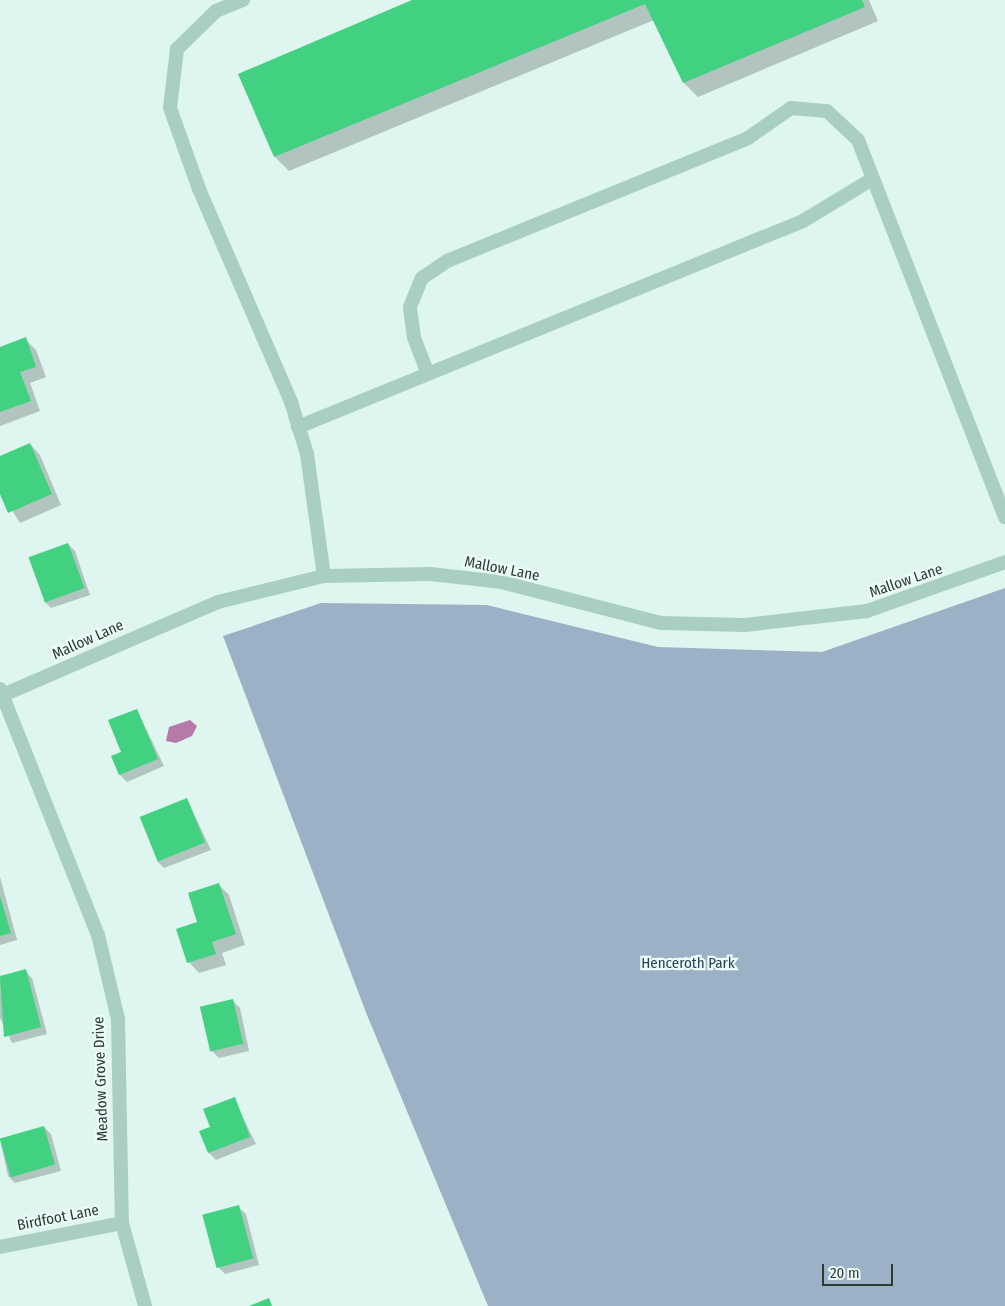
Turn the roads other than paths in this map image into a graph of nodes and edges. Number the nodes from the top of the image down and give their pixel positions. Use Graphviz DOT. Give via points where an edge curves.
graph roads {
  1 [pos="243,0"];
  2 [pos="872,179"];
  3 [pos="428,374"];
  4 [pos="298,427"];
  5 [pos="1005,517"];
  6 [pos="1005,562"];
  7 [pos="324,576"];
  8 [pos="1,692"];
  9 [pos="122,1223"];
  10 [pos="0,1247"];
  11 [pos="145,1306"];
  1 -- 4 [label="street" via="216,11 177,49 170,108 199,189"];
  2 -- 3 [label="street" via="803,221"];
  2 -- 3 [label="street" via="858,140 827,112 791,108 748,138 447,261 422,278 410,307 414,337"];
  2 -- 5 [label="street"];
  3 -- 4 [label="street"];
  4 -- 7 [label="street" via="312,482"];
  6 -- 7 [label="street, Mallow Lane" via="866,611 745,625 662,623 502,582 430,574"];
  7 -- 8 [label="street, Mallow Lane" via="218,602"];
  8 -- 9 [label="street, Meadow Grove Drive" via="80,883 118,1019"];
  9 -- 10 [label="street, Birdfoot Lane"];
  9 -- 11 [label="street, Meadow Grove Drive"];
}
